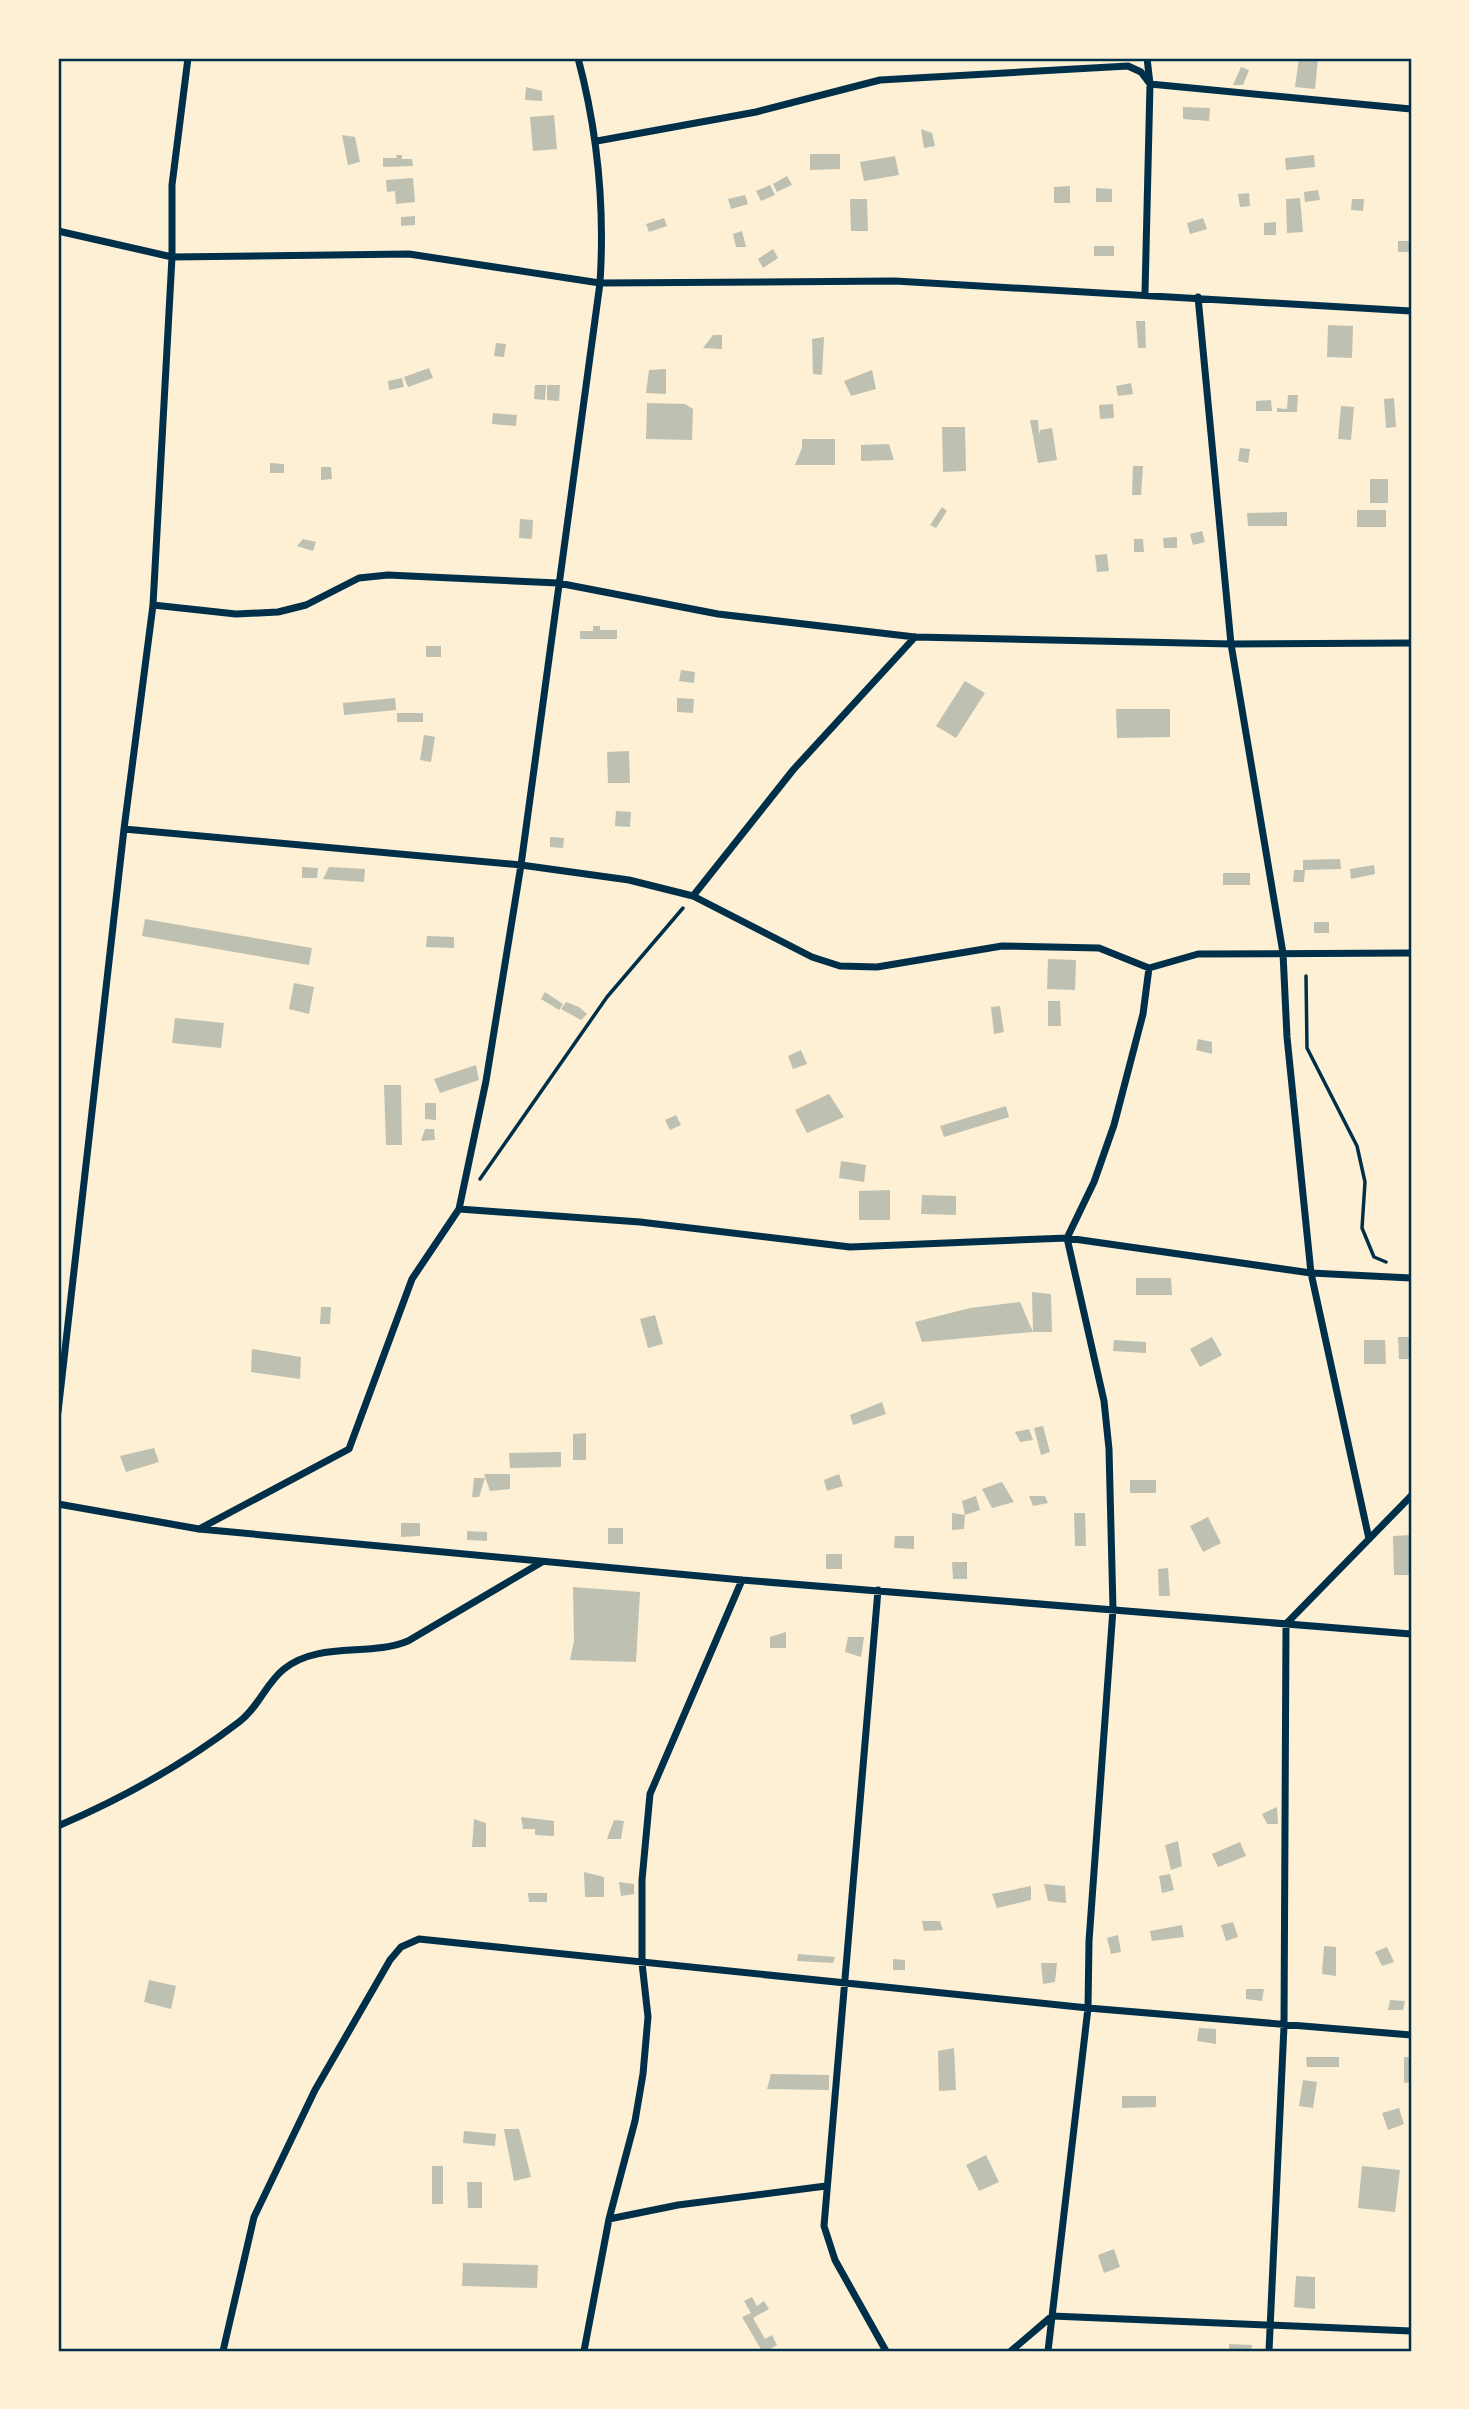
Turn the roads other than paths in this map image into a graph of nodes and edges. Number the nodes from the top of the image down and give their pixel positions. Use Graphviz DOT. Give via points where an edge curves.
graph roads {
  1 [pos="188,58"];
  2 [pos="578,58"];
  3 [pos="1147,58"];
  4 [pos="1150,84"];
  5 [pos="1411,109"];
  6 [pos="597,141"];
  7 [pos="58,231"];
  8 [pos="172,257"];
  9 [pos="600,283"];
  10 [pos="1145,293"];
  11 [pos="1198,296"];
  12 [pos="1411,311"];
  13 [pos="558,583"];
  14 [pos="153,605"];
  15 [pos="915,637"];
  16 [pos="1411,643"];
  17 [pos="1231,644"];
  18 [pos="124,829"];
  19 [pos="521,865"];
  20 [pos="693,896"];
  21 [pos="1283,953"];
  22 [pos="1411,953"];
  23 [pos="1149,968"];
  24 [pos="459,1209"];
  25 [pos="1067,1238"];
  26 [pos="1311,1273"];
  27 [pos="1411,1278"];
  28 [pos="58,1412"];
  29 [pos="1411,1496"];
  30 [pos="58,1504"];
  31 [pos="199,1529"];
  32 [pos="1369,1539"];
  33 [pos="542,1561"];
  34 [pos="742,1580"];
  35 [pos="878,1590"];
  36 [pos="1112,1609"];
  37 [pos="1286,1624"];
  38 [pos="1411,1634"];
  39 [pos="58,1826"];
  40 [pos="642,1962"];
  41 [pos="845,1983"];
  42 [pos="1088,2008"];
  43 [pos="1284,2026"];
  44 [pos="1411,2035"];
  45 [pos="826,2186"];
  46 [pos="610,2219"];
  47 [pos="1052,2316"];
  48 [pos="1272,2327"];
  49 [pos="1411,2331"];
  50 [pos="223,2351"];
  51 [pos="584,2351"];
  52 [pos="886,2351"];
  53 [pos="1011,2351"];
  54 [pos="1048,2351"];
  55 [pos="1269,2351"];
  1 -- 8 [label="street" via="172,185"];
  2 -- 6 [label="street"];
  3 -- 4 [label="street"];
  4 -- 5 [label="street"];
  4 -- 6 [label="street" via="1141,72 1128,66 880,80 756,112"];
  4 -- 10 [label="street"];
  6 -- 9 [label="street" via="604,225"];
  7 -- 8 [label="street"];
  8 -- 9 [label="street" via="409,254"];
  8 -- 14 [label="street"];
  9 -- 10 [label="street" via="895,281"];
  9 -- 13 [label="street"];
  10 -- 11 [label="street"];
  11 -- 12 [label="street"];
  11 -- 17 [label="street"];
  13 -- 14 [label="street" via="388,575 359,578 306,605 278,612 236,614"];
  13 -- 15 [label="street" via="718,614"];
  13 -- 19 [label="street"];
  14 -- 18 [label="street"];
  15 -- 17 [label="street"];
  15 -- 20 [label="street" via="793,770"];
  16 -- 17 [label="street"];
  17 -- 21 [label="street"];
  18 -- 19 [label="street"];
  18 -- 28 [label="street"];
  19 -- 20 [label="street" via="629,880"];
  19 -- 24 [label="street" via="486,1081"];
  20 -- 23 [label="street" via="812,957 840,966 877,967 1002,946 1099,948"];
  21 -- 22 [label="street"];
  21 -- 23 [label="street" via="1198,954"];
  21 -- 26 [label="street"];
  23 -- 25 [label="street" via="1143,1014 1114,1125"];
  24 -- 25 [label="street" via="640,1222 850,1247"];
  24 -- 31 [label="street" via="412,1279 349,1450"];
  25 -- 26 [label="street"];
  25 -- 36 [label="street" via="1104,1401"];
  26 -- 27 [label="street"];
  26 -- 32 [label="street"];
  29 -- 32 [label="street"];
  30 -- 31 [label="street"];
  31 -- 33 [label="street"];
  32 -- 37 [label="street"];
  33 -- 34 [label="street"];
  33 -- 39 [label="street" via="390,1649 315,1655 284,1668 241,1721 114,1802"];
  34 -- 35 [label="street"];
  34 -- 40 [label="street" via="650,1794 642,1880"];
  35 -- 36 [label="street"];
  35 -- 41 [label="street"];
  36 -- 37 [label="street"];
  36 -- 42 [label="street"];
  37 -- 38 [label="street"];
  37 -- 43 [label="street"];
  40 -- 41 [label="street"];
  40 -- 46 [label="street" via="648,2017 643,2074"];
  40 -- 50 [label="street" via="419,1939 401,1947 315,2090 254,2217"];
  41 -- 42 [label="street"];
  41 -- 45 [label="street"];
  42 -- 43 [label="street"];
  42 -- 47 [label="street"];
  43 -- 44 [label="street"];
  43 -- 48 [label="street"];
  45 -- 46 [label="street" via="678,2204"];
  45 -- 52 [label="street" via="827,2241"];
  46 -- 51 [label="street"];
  47 -- 48 [label="street"];
  47 -- 53 [label="street"];
  47 -- 54 [label="street"];
  48 -- 49 [label="street"];
  48 -- 55 [label="street"];
}
